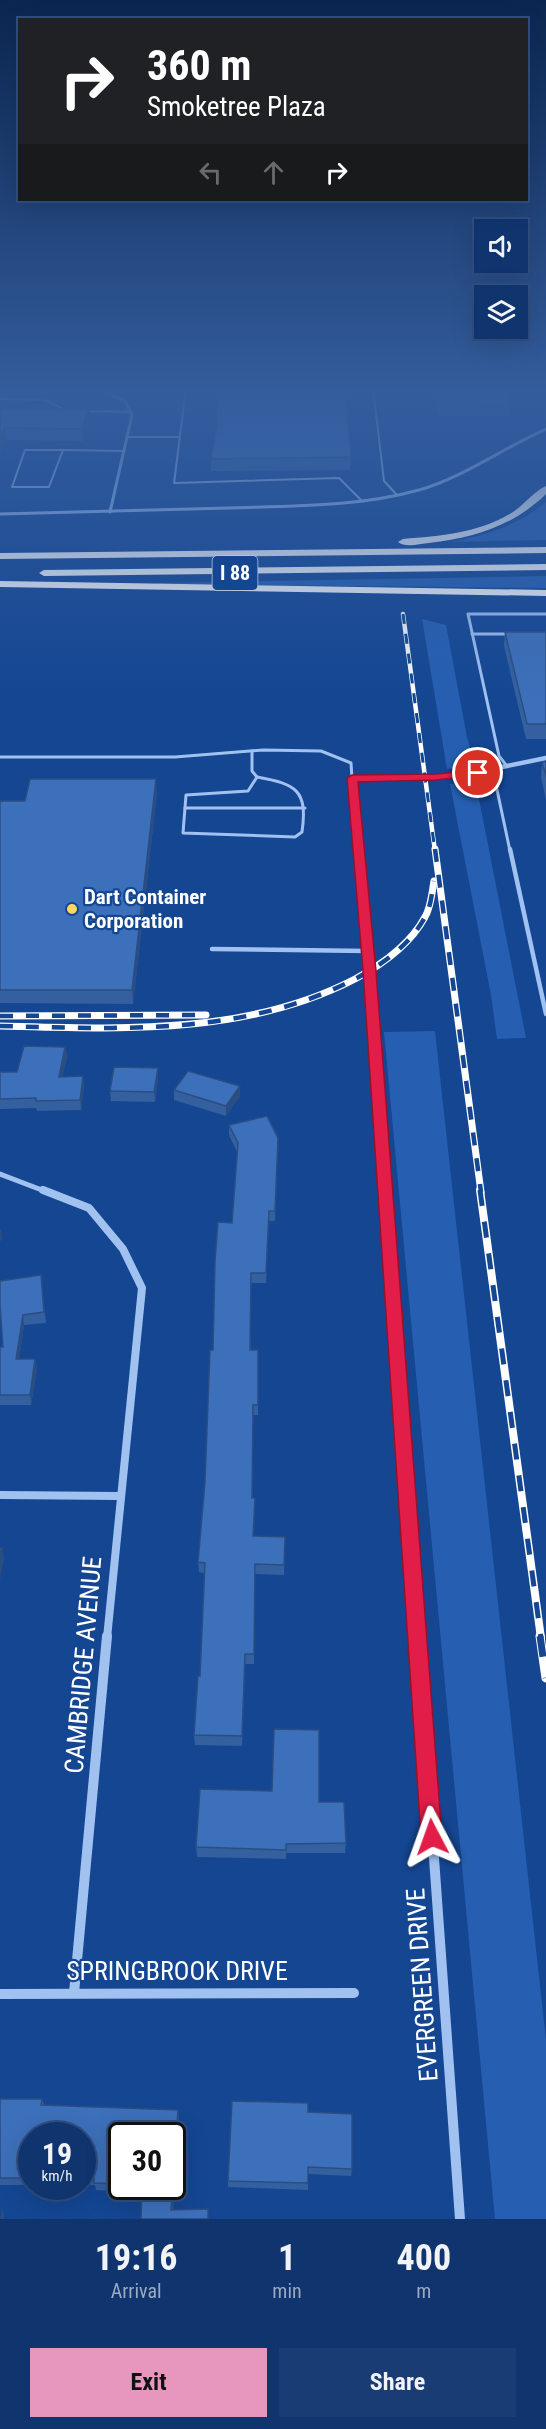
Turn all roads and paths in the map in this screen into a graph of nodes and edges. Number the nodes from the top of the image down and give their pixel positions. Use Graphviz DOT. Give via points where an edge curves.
graph roads {
  1 [pos="115,492"];
  2 [pos="353,492"];
  3 [pos="395,492"];
  4 [pos="410,492"];
  5 [pos="544,492"];
  6 [pos="398,495"];
  7 [pos="362,501"];
  8 [pos="110,512"];
  9 [pos="0,514"];
  10 [pos="546,550"];
  11 [pos="154,555"];
  12 [pos="0,556"];
  13 [pos="546,567"];
  14 [pos="0,573"];
  15 [pos="0,584"];
  16 [pos="546,593"];
  17 [pos="546,614"];
  18 [pos="472,634"];
  19 [pos="514,634"];
  20 [pos="252,751"];
  21 [pos="0,757"];
  22 [pos="546,758"];
  23 [pos="506,765"];
  24 [pos="478,773"];
  25 [pos="257,777"];
  26 [pos="352,778"];
  27 [pos="185,808"];
  28 [pos="305,808"];
  29 [pos="212,949"];
  30 [pos="368,951"];
  31 [pos="546,1014"];
  32 [pos="0,1174"];
  33 [pos="0,1495"];
  34 [pos="120,1496"];
  35 [pos="74,1993"];
  36 [pos="354,1993"];
  37 [pos="0,1994"];
  38 [pos="460,2219"];
  1 -- 8 [label="street"];
  2 -- 7 [label="lane"];
  3 -- 6 [label="lane"];
  4 -- 6 [label="street"];
  5 -- 11 [label="highway" via="531,506 505,523 464,535"];
  6 -- 7 [label="street"];
  7 -- 8 [label="street"];
  8 -- 9 [label="street"];
  10 -- 11 [label="highway, I 88"];
  11 -- 12 [label="highway, I 88"];
  13 -- 14 [label="highway, I 88"];
  15 -- 16 [label="highway"];
  17 -- 18 [label="lane" via="468,614"];
  18 -- 19 [label="lane"];
  18 -- 23 [label="lane" via="499,756"];
  20 -- 21 [label="lane" via="175,757"];
  20 -- 25 [label="lane" via="252,771"];
  20 -- 26 [label="lane" via="321,751 351,763"];
  22 -- 23 [label="street"];
  23 -- 24 [label="street"];
  24 -- 26 [label="street"];
  24 -- 31 [label="lane" via="496,785"];
  25 -- 27 [label="lane" via="248,791 186,795"];
  25 -- 28 [label="lane" via="298,788"];
  26 -- 30 [label="street, EVERGREEN DRIVE"];
  27 -- 28 [label="lane"];
  27 -- 28 [label="lane" via="183,833 189,835 295,837 302,832"];
  29 -- 30 [label="lane"];
  30 -- 38 [label="street, EVERGREEN DRIVE"];
  32 -- 34 [label="street, CAMBRIDGE AVENUE" via="89,1208 123,1249 142,1287"];
  33 -- 34 [label="street"];
  34 -- 35 [label="street, CAMBRIDGE AVENUE"];
  35 -- 36 [label="street, SPRINGBROOK DRIVE"];
  35 -- 37 [label="street, SPRINGBROOK DRIVE"];
}
